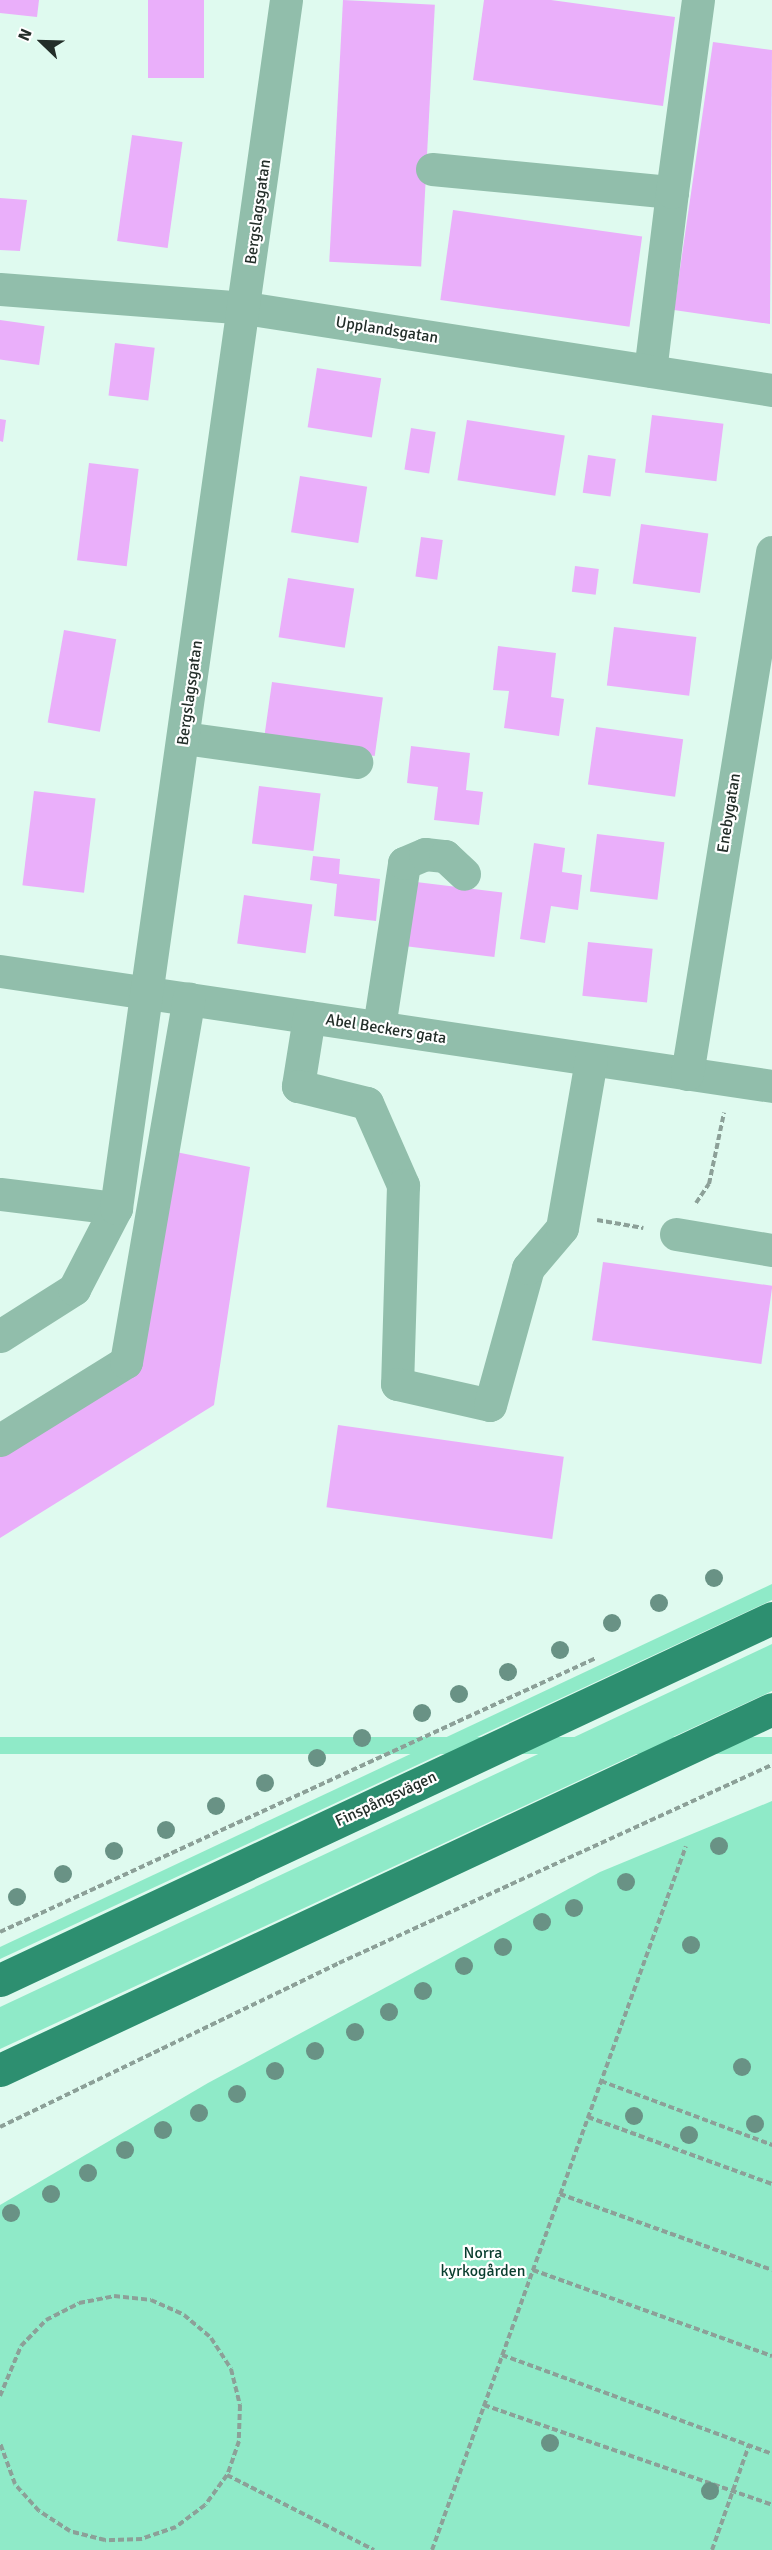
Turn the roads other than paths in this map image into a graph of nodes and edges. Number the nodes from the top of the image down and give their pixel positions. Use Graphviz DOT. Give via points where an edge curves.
graph roads {
  1 [pos="286,0"];
  2 [pos="698,0"];
  3 [pos="432,170"];
  4 [pos="672,192"];
  5 [pos="0,289"];
  6 [pos="245,308"];
  7 [pos="650,371"];
  8 [pos="772,390"];
  9 [pos="772,552"];
  10 [pos="184,738"];
  11 [pos="356,762"];
  12 [pos="464,874"];
  13 [pos="0,971"];
  14 [pos="148,992"];
  15 [pos="189,998"];
  16 [pos="309,1017"];
  17 [pos="379,1027"];
  18 [pos="591,1060"];
  19 [pos="687,1074"];
  20 [pos="772,1086"];
  21 [pos="0,1194"];
  22 [pos="116,1208"];
  23 [pos="675,1234"];
  24 [pos="772,1250"];
  25 [pos="0,1336"];
  26 [pos="0,1440"];
  27 [pos="772,1618"];
  28 [pos="772,1709"];
  29 [pos="0,1980"];
  30 [pos="0,2070"];
  1 -- 6 [label="street, Bergslagsgatan"];
  2 -- 4 [label="street"];
  3 -- 4 [label="street"];
  4 -- 7 [label="street"];
  5 -- 6 [label="street, Upplandsgatan"];
  6 -- 7 [label="street, Upplandsgatan"];
  6 -- 10 [label="street, Bergslagsgatan"];
  7 -- 8 [label="street, Upplandsgatan"];
  9 -- 19 [label="street, Enebygatan"];
  10 -- 11 [label="street"];
  10 -- 14 [label="street, Bergslagsgatan"];
  12 -- 17 [label="street" via="445,856 425,854 404,863"];
  13 -- 14 [label="street, Abel Beckers gata"];
  14 -- 15 [label="street, Abel Beckers gata"];
  14 -- 22 [label="street, Bergslagsgatan"];
  15 -- 16 [label="street, Abel Beckers gata"];
  15 -- 26 [label="street" via="126,1362"];
  16 -- 17 [label="street, Abel Beckers gata"];
  16 -- 18 [label="street" via="298,1086 367,1103 403,1185 398,1384 490,1406 528,1268 562,1228"];
  17 -- 18 [label="street, Abel Beckers gata"];
  18 -- 19 [label="street, Abel Beckers gata"];
  19 -- 20 [label="street, Abel Beckers gata"];
  21 -- 22 [label="street"];
  22 -- 25 [label="street, Bergslagsgatan" via="74,1288"];
  23 -- 24 [label="street"];
  27 -- 29 [label="main road, Finspångsvägen"];
  28 -- 30 [label="main road"];
}
